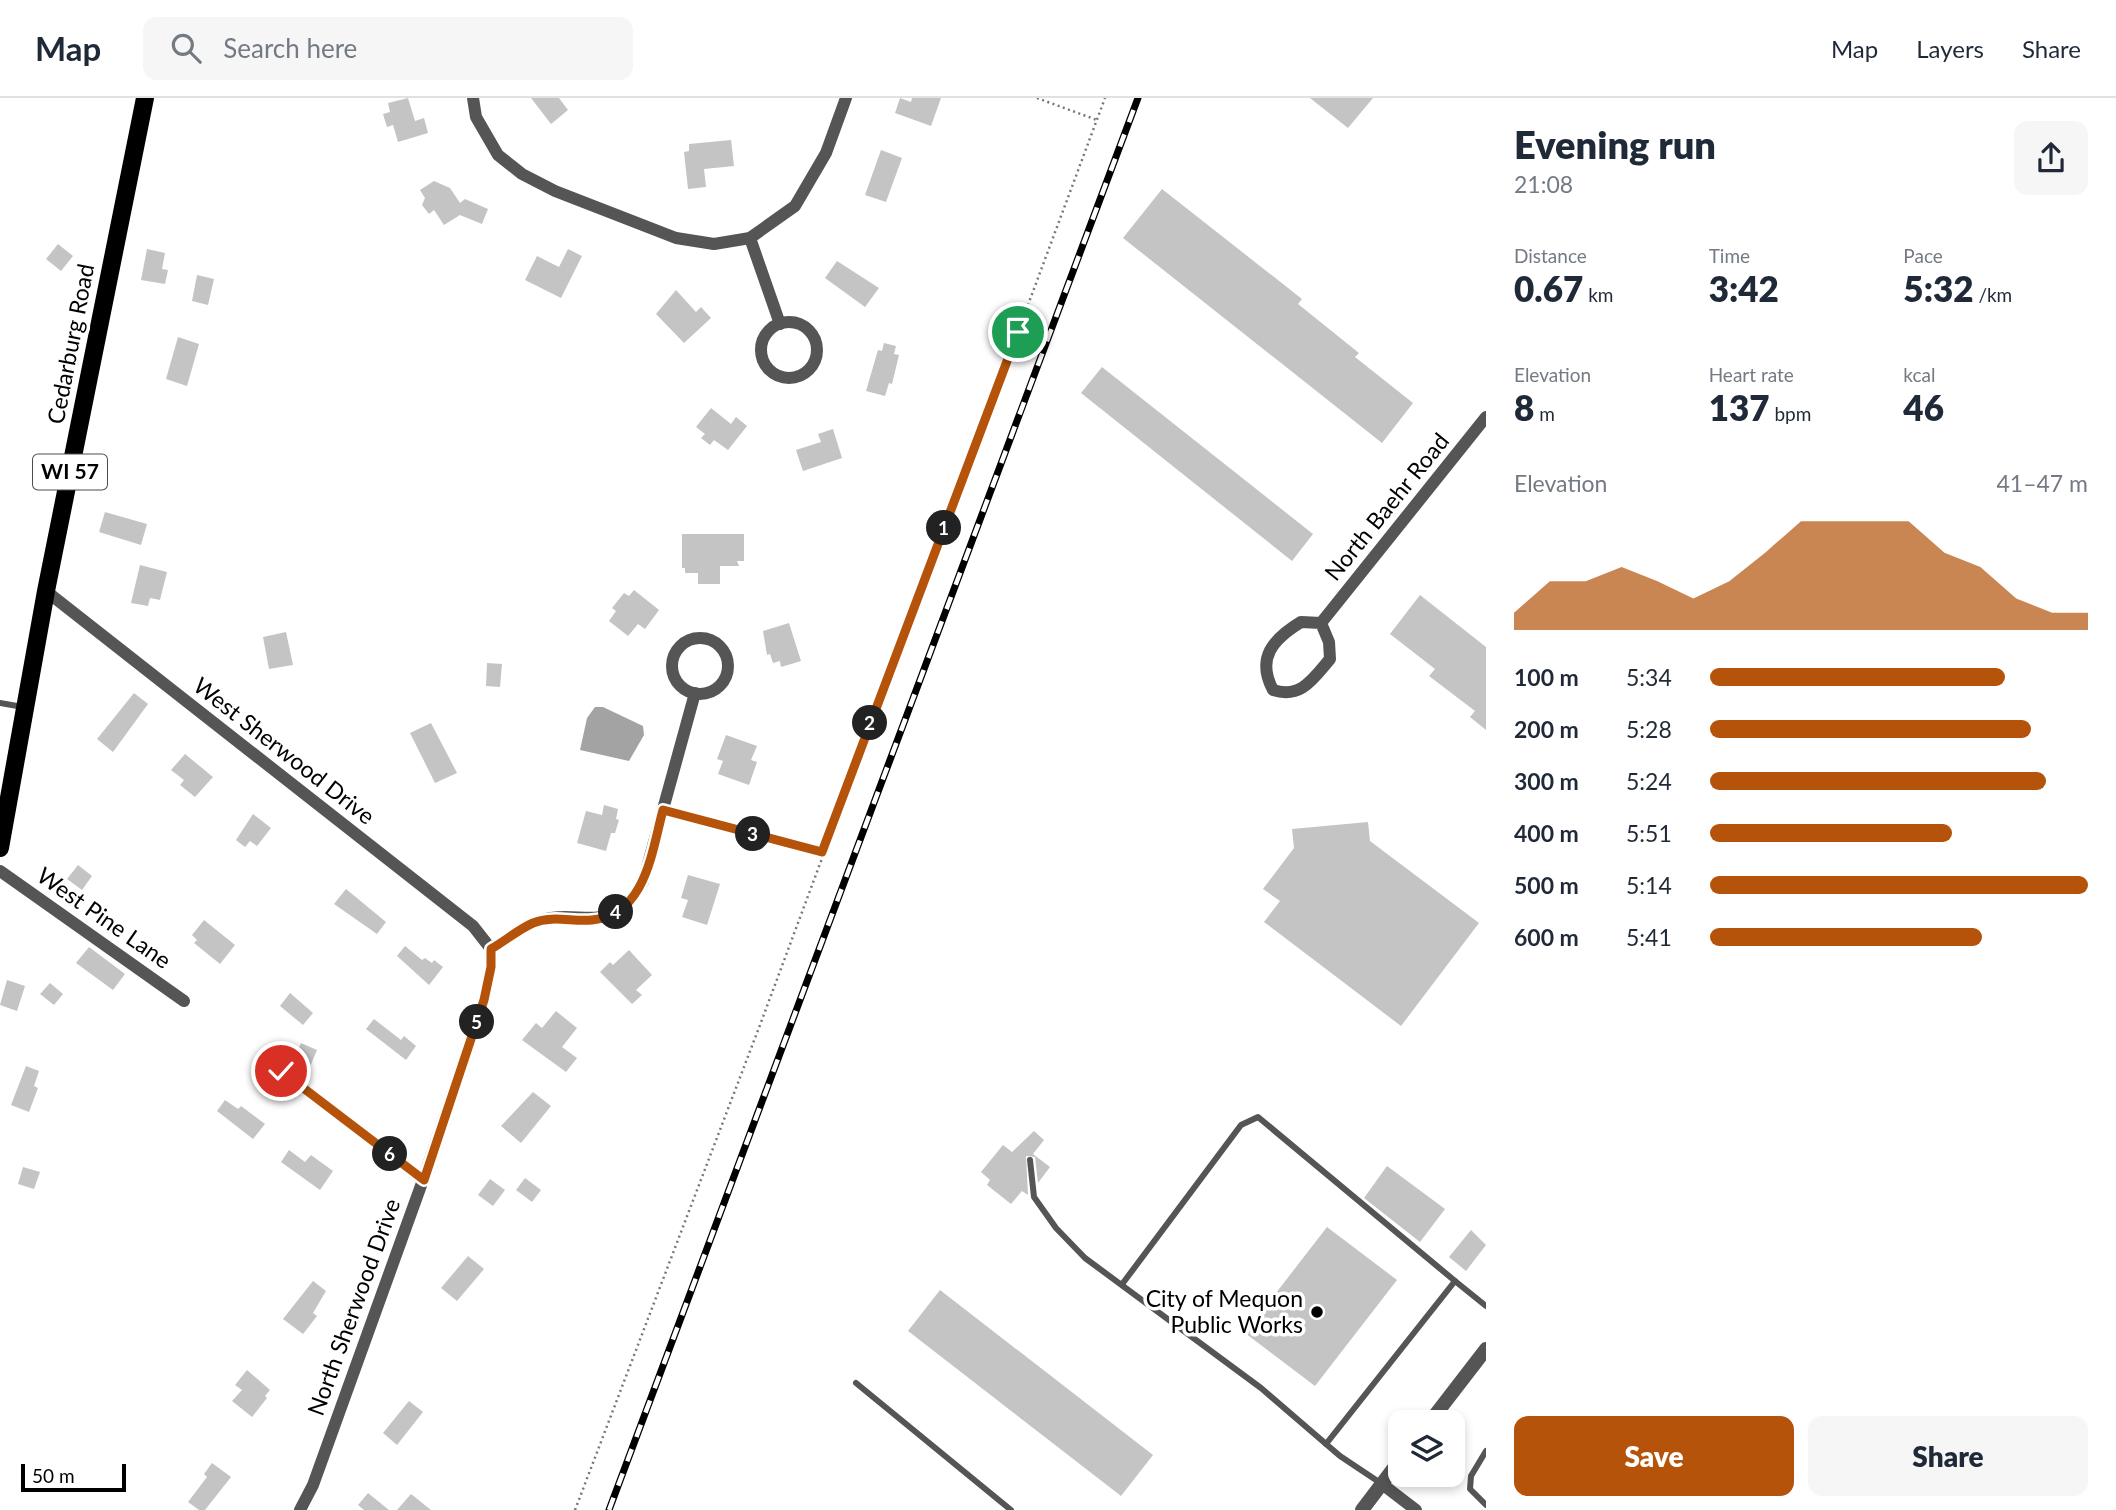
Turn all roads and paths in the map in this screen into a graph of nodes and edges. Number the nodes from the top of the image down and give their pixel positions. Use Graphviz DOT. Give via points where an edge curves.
graph roads {
  1 [pos="145,98"];
  2 [pos="473,98"];
  3 [pos="846,98"];
  4 [pos="1037,98"];
  5 [pos="1105,98"];
  6 [pos="1097,120"];
  7 [pos="750,237"];
  8 [pos="779,324"];
  9 [pos="1486,416"];
  10 [pos="46,591"];
  11 [pos="1321,623"];
  12 [pos="695,693"];
  13 [pos="0,703"];
  14 [pos="25,708"];
  15 [pos="663,810"];
  16 [pos="0,848"];
  17 [pos="822,852"];
  18 [pos="0,870"];
  19 [pos="491,949"];
  20 [pos="184,1001"];
  21 [pos="281,1071"];
  22 [pos="1030,1160"];
  23 [pos="424,1180"];
  24 [pos="1455,1281"];
  25 [pos="1123,1283"];
  26 [pos="1486,1306"];
  27 [pos="1483,1359"];
  28 [pos="856,1383"];
  29 [pos="1440,1410"];
  30 [pos="1326,1444"];
  31 [pos="1486,1451"];
  32 [pos="1388,1476"];
  33 [pos="1382,1484"];
  34 [pos="1486,1505"];
  35 [pos="300,1510"];
  36 [pos="575,1510"];
  37 [pos="1012,1510"];
  38 [pos="1362,1510"];
  39 [pos="1416,1510"];
  1 -- 10 [label="main road, Cedarburg Road / WI 57"];
  2 -- 7 [label="street" via="476,117 498,155 555,191 676,238 714,244"];
  3 -- 7 [label="street" via="826,153 795,206"];
  4 -- 6 [label="path"];
  5 -- 6 [label="path"];
  6 -- 17 [label="path"];
  7 -- 8 [label="street"];
  8 -- 8 [label="street" via="765,336 761,354 778,376 796,377 811,367 815,342 805,328"];
  9 -- 11 [label="street, North Baehr Road"];
  10 -- 14 [label="main road, Cedarburg Road / WI 57"];
  10 -- 19 [label="street, West Sherwood Drive" via="473,926"];
  11 -- 11 [label="street" via="1301,622 1284,633 1266,655 1264,674 1273,690 1284,694 1305,689 1330,659"];
  12 -- 12 [label="street" via="713,690 726,676 727,658 716,642 707,639 690,640 673,659 675,676"];
  12 -- 15 [label="street"];
  13 -- 14 [label="lane"];
  14 -- 16 [label="main road, Cedarburg Road / WI 57"];
  15 -- 17 [label="path"];
  15 -- 19 [label="street" via="643,882 632,900 602,918 533,923"];
  17 -- 36 [label="path"];
  18 -- 20 [label="street, West Pine Lane"];
  19 -- 23 [label="street, North Sherwood Drive" via="484,1000"];
  21 -- 23 [label="street"];
  22 -- 25 [label="lane" via="1034,1197 1056,1228 1085,1258"];
  23 -- 35 [label="street, North Sherwood Drive"];
  24 -- 25 [label="lane" via="1258,1117 1241,1125"];
  24 -- 26 [label="lane"];
  24 -- 30 [label="lane"];
  25 -- 30 [label="lane"];
  27 -- 29 [label="street"];
  28 -- 37 [label="lane"];
  30 -- 33 [label="lane"];
  31 -- 34 [label="lane" via="1471,1476 1470,1489"];
  32 -- 33 [label="street"];
  33 -- 38 [label="street"];
  33 -- 39 [label="street"];
}
